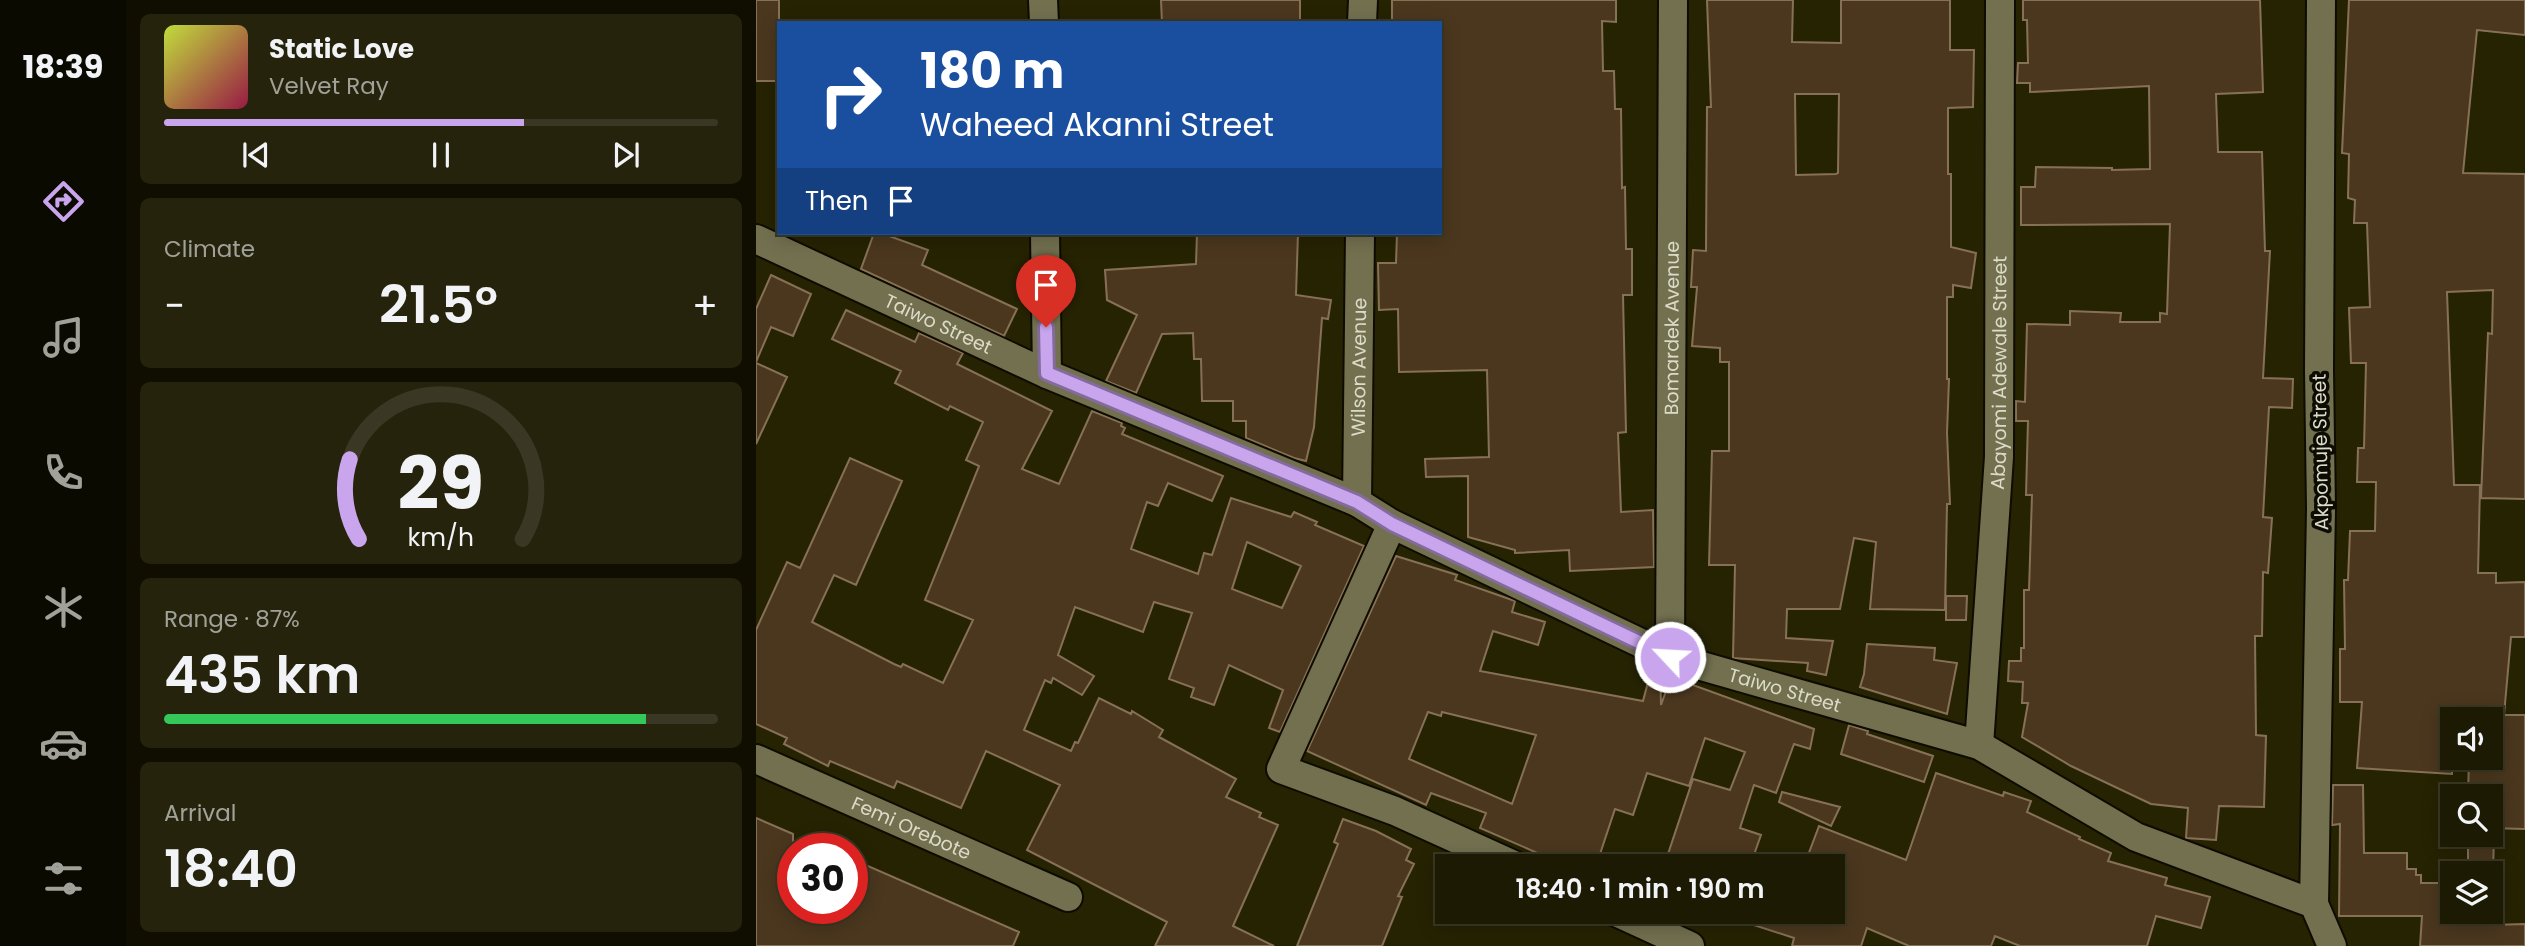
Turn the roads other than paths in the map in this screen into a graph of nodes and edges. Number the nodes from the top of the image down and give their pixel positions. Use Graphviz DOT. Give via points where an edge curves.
graph roads {
  1 [pos="1043,0"];
  2 [pos="1363,0"];
  3 [pos="1673,0"];
  4 [pos="2000,0"];
  5 [pos="2321,0"];
  6 [pos="1044,21"];
  7 [pos="1362,21"];
  8 [pos="1045,235"];
  9 [pos="1360,235"];
  10 [pos="756,239"];
  11 [pos="1047,373"];
  12 [pos="1357,502"];
  13 [pos="1392,524"];
  14 [pos="1670,657"];
  15 [pos="1979,745"];
  16 [pos="756,759"];
  17 [pos="1490,854"];
  18 [pos="1068,897"];
  19 [pos="2314,904"];
  20 [pos="1642,924"];
  21 [pos="1690,946"];
  22 [pos="2332,946"];
  1 -- 6 [label="street"];
  2 -- 7 [label="street"];
  3 -- 14 [label="street, Bomardek Avenue"];
  4 -- 15 [label="street, Abayomi Adewale Street" via="2000,457"];
  5 -- 19 [label="street, Akpomuje Street" via="2321,509"];
  8 -- 11 [label="street"];
  9 -- 12 [label="street, Wilson Avenue"];
  10 -- 11 [label="street, Taiwo Street"];
  11 -- 12 [label="street, Taiwo Street"];
  12 -- 13 [label="street, Taiwo Street"];
  13 -- 14 [label="street, Taiwo Street"];
  13 -- 17 [label="street" via="1281,769 1395,811"];
  14 -- 15 [label="street, Taiwo Street"];
  15 -- 19 [label="street, Taiwo Street" via="2136,837"];
  16 -- 18 [label="street, Femi Orebote"];
  19 -- 22 [label="street"];
  20 -- 21 [label="street"];
}
